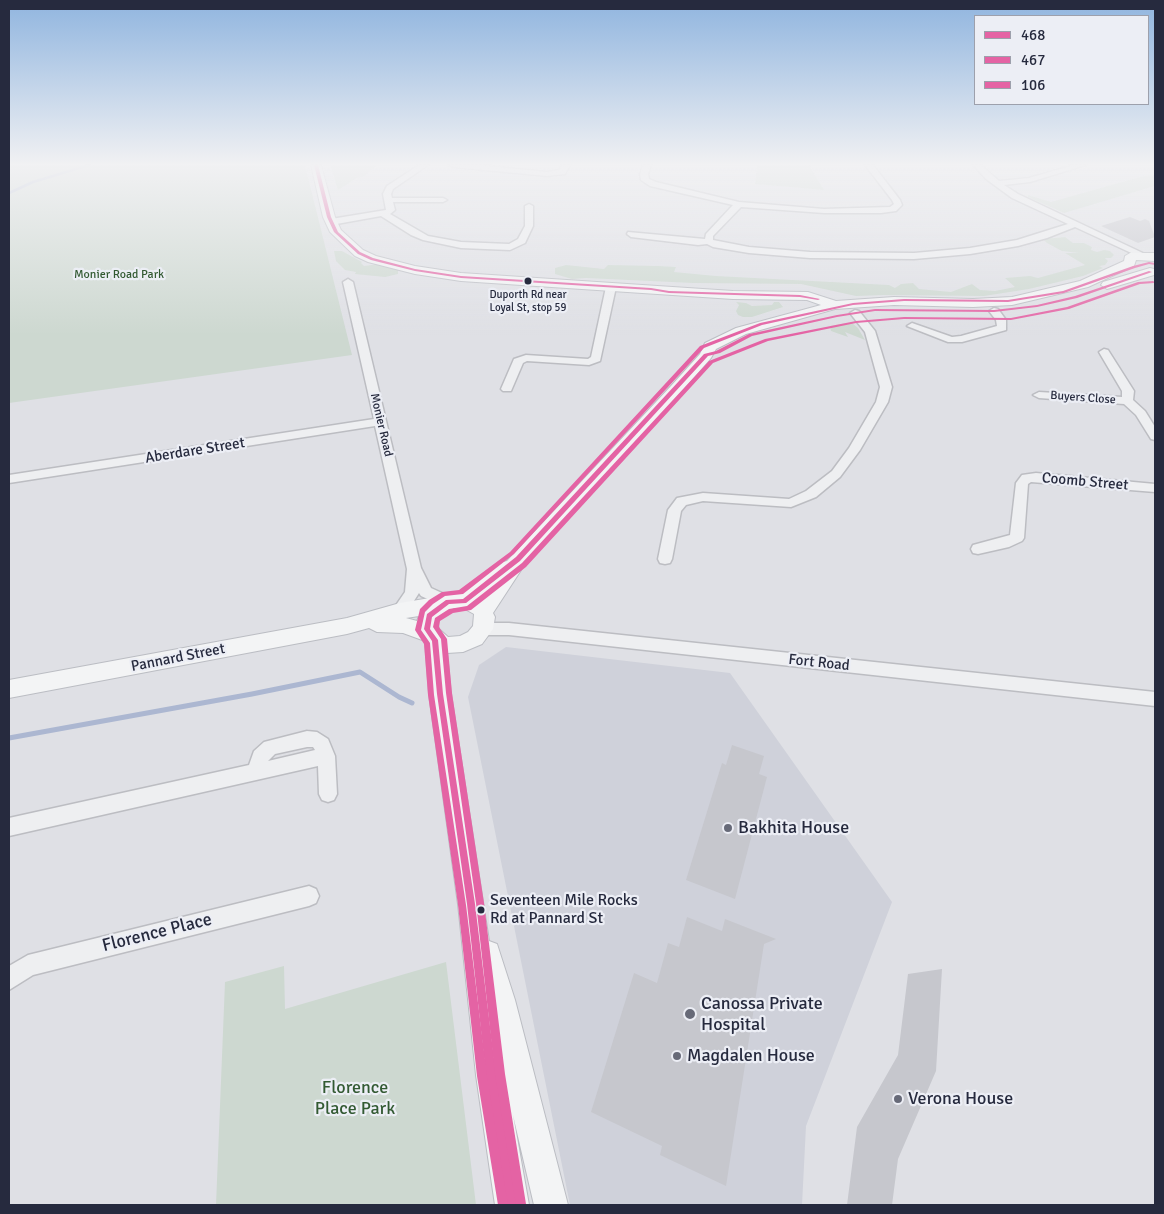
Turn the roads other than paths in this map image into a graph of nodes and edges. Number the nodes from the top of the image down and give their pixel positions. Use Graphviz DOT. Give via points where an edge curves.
graph roads {
  1 [pos="335,221"];
  2 [pos="396,222"];
  3 [pos="529,222"];
  4 [pos="722,222"];
  5 [pos="1070,222"];
  6 [pos="1075,224"];
  7 [pos="631,234"];
  8 [pos="1044,236"];
  9 [pos="1070,236"];
  10 [pos="1085,238"];
  11 [pos="1109,240"];
  12 [pos="709,241"];
  13 [pos="1118,249"];
  14 [pos="1151,256"];
  15 [pos="1130,261"];
  16 [pos="1152,273"];
  17 [pos="348,282"];
  18 [pos="611,287"];
  19 [pos="651,289"];
  20 [pos="774,295"];
  21 [pos="836,305"];
  22 [pos="853,308"];
  23 [pos="994,311"];
  24 [pos="784,318"];
  25 [pos="912,326"];
  26 [pos="1104,352"];
  27 [pos="706,355"];
  28 [pos="507,390"];
  29 [pos="1039,396"];
  30 [pos="1127,401"];
  31 [pos="380,422"];
  32 [pos="1155,436"];
  33 [pos="9,478"];
  34 [pos="1155,488"];
  35 [pos="978,549"];
  36 [pos="518,559"];
  37 [pos="665,559"];
  38 [pos="414,568"];
  39 [pos="451,603"];
  40 [pos="400,611"];
  41 [pos="483,620"];
  42 [pos="347,626"];
  43 [pos="432,637"];
  44 [pos="456,645"];
  45 [pos="9,689"];
  46 [pos="440,694"];
  47 [pos="1155,699"];
  48 [pos="328,794"];
  49 [pos="9,827"];
  50 [pos="309,896"];
  51 [pos="471,904"];
  52 [pos="9,979"];
  53 [pos="512,1205"];
  54 [pos="551,1205"];
  1 -- 18 [label="main road" via="336,232 359,253 395,265 461,277"];
  2 -- 3 [label="street" via="426,238 461,246 510,247 522,241"];
  4 -- 12 [label="street" via="709,236"];
  5 -- 6 [label="street"];
  6 -- 8 [label="street"];
  6 -- 11 [label="street"];
  7 -- 12 [label="street"];
  8 -- 9 [label="street"];
  8 -- 12 [label="street" via="970,251 873,257 749,250"];
  10 -- 13 [label="street"];
  11 -- 13 [label="street"];
  11 -- 14 [label="street"];
  13 -- 15 [label="street"];
  14 -- 15 [label="main road" via="1134,256"];
  15 -- 16 [label="main road" via="1137,268"];
  15 -- 22 [label="main road" via="1084,284 1012,301 894,301"];
  16 -- 23 [label="main road" via="1066,300"];
  17 -- 31 [label="street, Monier Road"];
  18 -- 19 [label="main road"];
  18 -- 28 [label="street" via="596,359 589,362 526,358 518,361"];
  19 -- 20 [label="main road"];
  19 -- 22 [label="main road" via="809,290 834,295"];
  20 -- 21 [label="main road" via="808,296"];
  20 -- 24 [label="main road" via="794,304"];
  21 -- 22 [label="main road"];
  21 -- 24 [label="main road"];
  22 -- 23 [label="main road"];
  22 -- 27 [label="main road" via="764,332"];
  22 -- 37 [label="street" via="870,331 886,387 882,402 854,450 836,474 811,494 791,503 702,498 682,501 675,510"];
  23 -- 25 [label="street" via="1001,320 1002,328 962,339 942,338"];
  24 -- 27 [label="main road" via="726,338 710,346"];
  26 -- 30 [label="street" via="1128,391"];
  27 -- 36 [label="main road"];
  29 -- 30 [label="street, Buyers Close"];
  30 -- 32 [label="street" via="1141,412"];
  31 -- 33 [label="street, Aberdare Street"];
  31 -- 38 [label="street, Monier Road"];
  34 -- 35 [label="street, Coomb Street" via="1027,478 1022,483 1017,538"];
  36 -- 39 [label="main road"];
  36 -- 41 [label="main road"];
  38 -- 39 [label="street, Monier Road" via="426,592"];
  38 -- 40 [label="street, Monier Road" via="412,593"];
  39 -- 40 [label="main road, Pannard Street"];
  39 -- 41 [label="main road" via="474,603"];
  39 -- 43 [label="main road" via="432,612 427,620"];
  40 -- 42 [label="main road, Pannard Street"];
  41 -- 44 [label="main road" via="470,642"];
  41 -- 47 [label="street, Fort Road" via="509,628"];
  42 -- 43 [label="main road, Pannard Street" via="403,625"];
  42 -- 45 [label="main road, Pannard Street"];
  43 -- 44 [label="main road" via="448,645"];
  43 -- 46 [label="main road"];
  44 -- 46 [label="main road"];
  46 -- 51 [label="main road"];
  48 -- 49 [label="street" via="326,756"];
  50 -- 52 [label="street, Florence Place" via="28,966"];
  51 -- 53 [label="main road"];
  51 -- 54 [label="main road" via="501,1000"];
}
